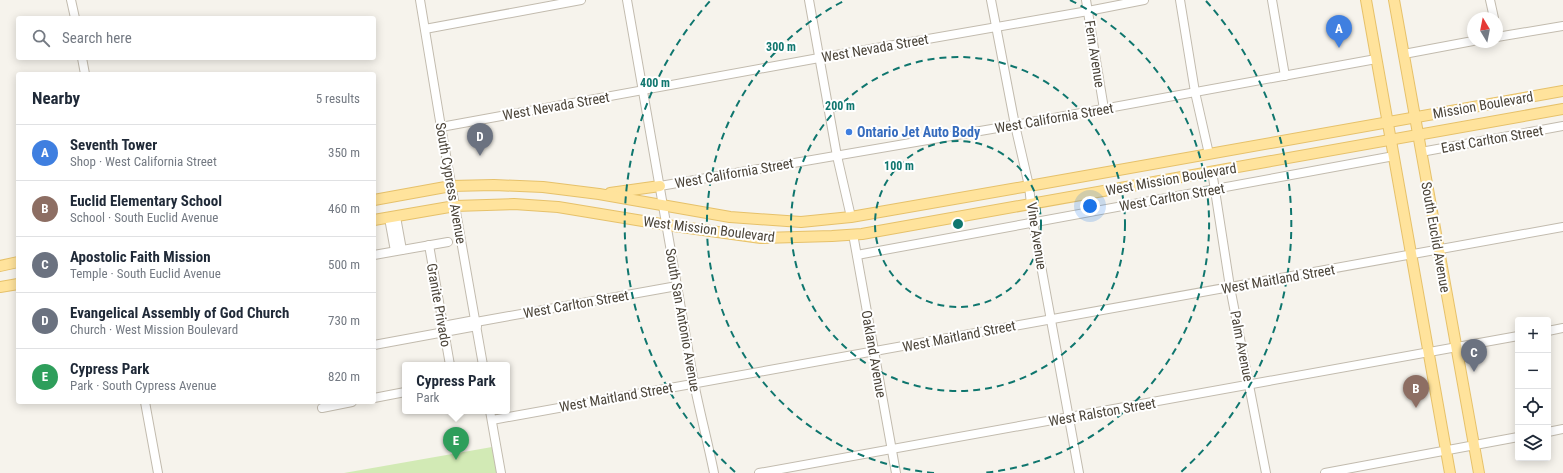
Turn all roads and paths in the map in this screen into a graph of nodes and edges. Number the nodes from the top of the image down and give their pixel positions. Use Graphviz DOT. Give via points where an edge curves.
graph roads {
  1 [pos="71,0"];
  2 [pos="420,0"];
  3 [pos="581,0"];
  4 [pos="627,0"];
  5 [pos="809,0"];
  6 [pos="991,0"];
  7 [pos="1086,0"];
  8 [pos="1144,0"];
  9 [pos="1180,0"];
  10 [pos="1272,0"];
  11 [pos="1366,0"];
  12 [pos="1394,0"];
  13 [pos="1490,0"];
  14 [pos="1088,11"];
  15 [pos="1493,12"];
  16 [pos="75,16"];
  17 [pos="1563,26"];
  18 [pos="996,27"];
  19 [pos="425,29"];
  20 [pos="1503,35"];
  21 [pos="1467,43"];
  22 [pos="1404,54"];
  23 [pos="819,58"];
  24 [pos="1376,59"];
  25 [pos="82,60"];
  26 [pos="85,72"];
  27 [pos="1285,76"];
  28 [pos="642,90"];
  29 [pos="1563,91"];
  30 [pos="1195,92"];
  31 [pos="1563,108"];
  32 [pos="1104,109"];
  33 [pos="1415,118"];
  34 [pos="1402,120"];
  35 [pos="1388,123"];
  36 [pos="1015,125"];
  37 [pos="1563,126"];
  38 [pos="441,127"];
  39 [pos="1418,135"];
  40 [pos="1391,140"];
  41 [pos="1421,152"];
  42 [pos="1209,154"];
  43 [pos="836,156"];
  44 [pos="1394,156"];
  45 [pos="1212,171"];
  46 [pos="451,186"];
  47 [pos="660,186"];
  48 [pos="1029,186"];
  49 [pos="1214,189"];
  50 [pos="599,194"];
  51 [pos="376,200"];
  52 [pos="1031,205"];
  53 [pos="455,206"];
  54 [pos="663,206"];
  55 [pos="392,217"];
  56 [pos="851,217"];
  57 [pos="376,220"];
  58 [pos="1033,222"];
  59 [pos="667,225"];
  60 [pos="1563,227"];
  61 [pos="854,234"];
  62 [pos="448,242"];
  63 [pos="429,245"];
  64 [pos="398,250"];
  65 [pos="1438,250"];
  66 [pos="376,255"];
  67 [pos="857,255"];
  68 [pos="1412,255"];
  69 [pos="16,262"];
  70 [pos="0,266"];
  71 [pos="16,284"];
  72 [pos="677,286"];
  73 [pos="0,287"];
  74 [pos="1230,287"];
  75 [pos="1051,319"];
  76 [pos="476,323"];
  77 [pos="1563,328"];
  78 [pos="443,329"];
  79 [pos="1551,330"];
  80 [pos="1515,337"];
  81 [pos="376,345"];
  82 [pos="1456,348"];
  83 [pos="874,352"];
  84 [pos="1430,353"];
  85 [pos="449,362"];
  86 [pos="482,362"];
  87 [pos="694,383"];
  88 [pos="1249,385"];
  89 [pos="402,393"];
  90 [pos="376,398"];
  91 [pos="145,404"];
  92 [pos="337,404"];
  93 [pos="322,408"];
  94 [pos="491,414"];
  95 [pos="1070,418"];
  96 [pos="492,420"];
  97 [pos="1563,429"];
  98 [pos="1551,431"];
  99 [pos="1515,438"];
  100 [pos="1474,446"];
  101 [pos="892,450"];
  102 [pos="1446,450"];
  103 [pos="158,473"];
  104 [pos="501,473"];
  105 [pos="714,473"];
  106 [pos="759,473"];
  107 [pos="896,473"];
  108 [pos="1079,473"];
  109 [pos="1266,473"];
  110 [pos="1324,473"];
  111 [pos="1450,473"];
  112 [pos="1479,473"];
  1 -- 16 [label="street"];
  2 -- 19 [label="street, South Cypress Avenue"];
  3 -- 19 [label="street"];
  4 -- 28 [label="street, South San Antonio Avenue"];
  5 -- 23 [label="street"];
  6 -- 18 [label="street, Vine Avenue"];
  7 -- 14 [label="street, Fern Avenue"];
  8 -- 14 [label="street, West Nevada Street"];
  9 -- 30 [label="street"];
  10 -- 27 [label="street"];
  11 -- 24 [label="main road, South Euclid Avenue"];
  12 -- 22 [label="main road, South Euclid Avenue"];
  13 -- 15 [label="street"];
  14 -- 18 [label="street, West Nevada Street"];
  14 -- 32 [label="street, Fern Avenue"];
  17 -- 20 [label="street"];
  18 -- 23 [label="street, West Nevada Street"];
  18 -- 36 [label="street, Vine Avenue"];
  19 -- 38 [label="street, South Cypress Avenue"];
  21 -- 22 [label="street"];
  22 -- 33 [label="main road, South Euclid Avenue"];
  23 -- 28 [label="street, West Nevada Street"];
  23 -- 43 [label="street"];
  24 -- 27 [label="street, West California Street"];
  24 -- 35 [label="main road, South Euclid Avenue"];
  25 -- 26 [label="street"];
  27 -- 30 [label="street, West California Street"];
  28 -- 38 [label="street, West Nevada Street"];
  28 -- 47 [label="street, South San Antonio Avenue"];
  29 -- 33 [label="main road, Mission Boulevard"];
  30 -- 32 [label="street, West California Street"];
  30 -- 42 [label="street"];
  31 -- 39 [label="main road, West Mission Boulevard"];
  32 -- 36 [label="street, West California Street"];
  33 -- 34 [label="main road, Mission Boulevard"];
  33 -- 39 [label="main road, South Euclid Avenue"];
  34 -- 35 [label="main road, West Mission Boulevard"];
  35 -- 40 [label="main road, South Euclid Avenue"];
  35 -- 42 [label="main road, West Mission Boulevard"];
  36 -- 43 [label="street, West California Street"];
  36 -- 48 [label="street, Vine Avenue"];
  37 -- 41 [label="street, East Carlton Street"];
  38 -- 46 [label="street, South Cypress Avenue"];
  39 -- 40 [label="main road, West Mission Boulevard"];
  39 -- 41 [label="main road, South Euclid Avenue"];
  40 -- 44 [label="main road, South Euclid Avenue"];
  40 -- 45 [label="main road, West Mission Boulevard"];
  41 -- 65 [label="main road, South Euclid Avenue"];
  42 -- 48 [label="main road, West Mission Boulevard"];
  43 -- 47 [label="street, West California Street"];
  43 -- 56 [label="street"];
  44 -- 49 [label="street, West Carlton Street"];
  44 -- 68 [label="main road, South Euclid Avenue"];
  45 -- 49 [label="street, Palm Avenue"];
  45 -- 52 [label="main road, West Mission Boulevard"];
  46 -- 50 [label="main road, West Mission Boulevard" via="535,187"];
  46 -- 51 [label="main road, West Mission Boulevard"];
  46 -- 53 [label="street, South Cypress Avenue"];
  47 -- 50 [label="main road"];
  47 -- 54 [label="street, South San Antonio Avenue"];
  48 -- 52 [label="street, Vine Avenue"];
  48 -- 56 [label="main road, West Mission Boulevard"];
  49 -- 58 [label="street, West Carlton Street"];
  49 -- 74 [label="street, Palm Avenue"];
  50 -- 54 [label="main road, West Mission Boulevard"];
  52 -- 58 [label="street, Vine Avenue"];
  52 -- 61 [label="main road, West Mission Boulevard"];
  53 -- 55 [label="main road, West Mission Boulevard"];
  53 -- 59 [label="main road, West Mission Boulevard" via="514,204 558,207"];
  53 -- 76 [label="street, South Cypress Avenue"];
  54 -- 56 [label="main road, West Mission Boulevard" via="730,218 800,222"];
  54 -- 59 [label="street, South San Antonio Avenue"];
  55 -- 57 [label="main road, West Mission Boulevard"];
  55 -- 64 [label="street"];
  58 -- 67 [label="street, West Carlton Street"];
  58 -- 75 [label="street, Vine Avenue"];
  59 -- 61 [label="main road, West Mission Boulevard" via="762,238"];
  59 -- 72 [label="street, South San Antonio Avenue"];
  60 -- 65 [label="street, West Maitland Street"];
  61 -- 67 [label="street, Oakland Avenue"];
  62 -- 63 [label="street"];
  63 -- 64 [label="street"];
  63 -- 78 [label="street, Granite Privado"];
  64 -- 66 [label="street"];
  65 -- 68 [label="street, West Maitland Street"];
  65 -- 82 [label="main road, South Euclid Avenue"];
  67 -- 83 [label="street, Oakland Avenue"];
  68 -- 74 [label="street, West Maitland Street"];
  68 -- 84 [label="main road, South Euclid Avenue"];
  69 -- 70 [label="main road"];
  71 -- 73 [label="main road"];
  72 -- 76 [label="street, West Carlton Street"];
  72 -- 87 [label="street, South San Antonio Avenue"];
  74 -- 75 [label="street, West Maitland Street"];
  74 -- 88 [label="street, Palm Avenue"];
  75 -- 83 [label="street, West Maitland Street"];
  75 -- 95 [label="street, Vine Avenue"];
  76 -- 78 [label="street, West Carlton Street"];
  76 -- 86 [label="street, South Cypress Avenue"];
  77 -- 79 [label="street"];
  78 -- 81 [label="street, West Carlton Street"];
  78 -- 85 [label="street, Granite Privado"];
  80 -- 82 [label="street, West Ralston Street"];
  82 -- 84 [label="street, West Ralston Street"];
  82 -- 100 [label="main road, South Euclid Avenue"];
  83 -- 87 [label="street, West Maitland Street"];
  83 -- 101 [label="street, Oakland Avenue"];
  84 -- 88 [label="street, West Ralston Street"];
  84 -- 102 [label="main road, South Euclid Avenue"];
  87 -- 96 [label="street, West Maitland Street"];
  87 -- 105 [label="street, South San Antonio Avenue"];
  88 -- 95 [label="street, West Ralston Street"];
  88 -- 109 [label="street, Palm Avenue"];
  89 -- 90 [label="street"];
  91 -- 103 [label="street"];
  92 -- 93 [label="street"];
  94 -- 96 [label="street"];
  95 -- 101 [label="street, West Ralston Street"];
  95 -- 108 [label="street, Vine Avenue"];
  96 -- 104 [label="street"];
  97 -- 98 [label="street"];
  99 -- 100 [label="street"];
  100 -- 102 [label="street"];
  100 -- 112 [label="main road, South Euclid Avenue"];
  101 -- 106 [label="street, West Ralston Street"];
  101 -- 107 [label="street, Oakland Avenue"];
  102 -- 110 [label="street"];
  102 -- 111 [label="main road, South Euclid Avenue"];
}
